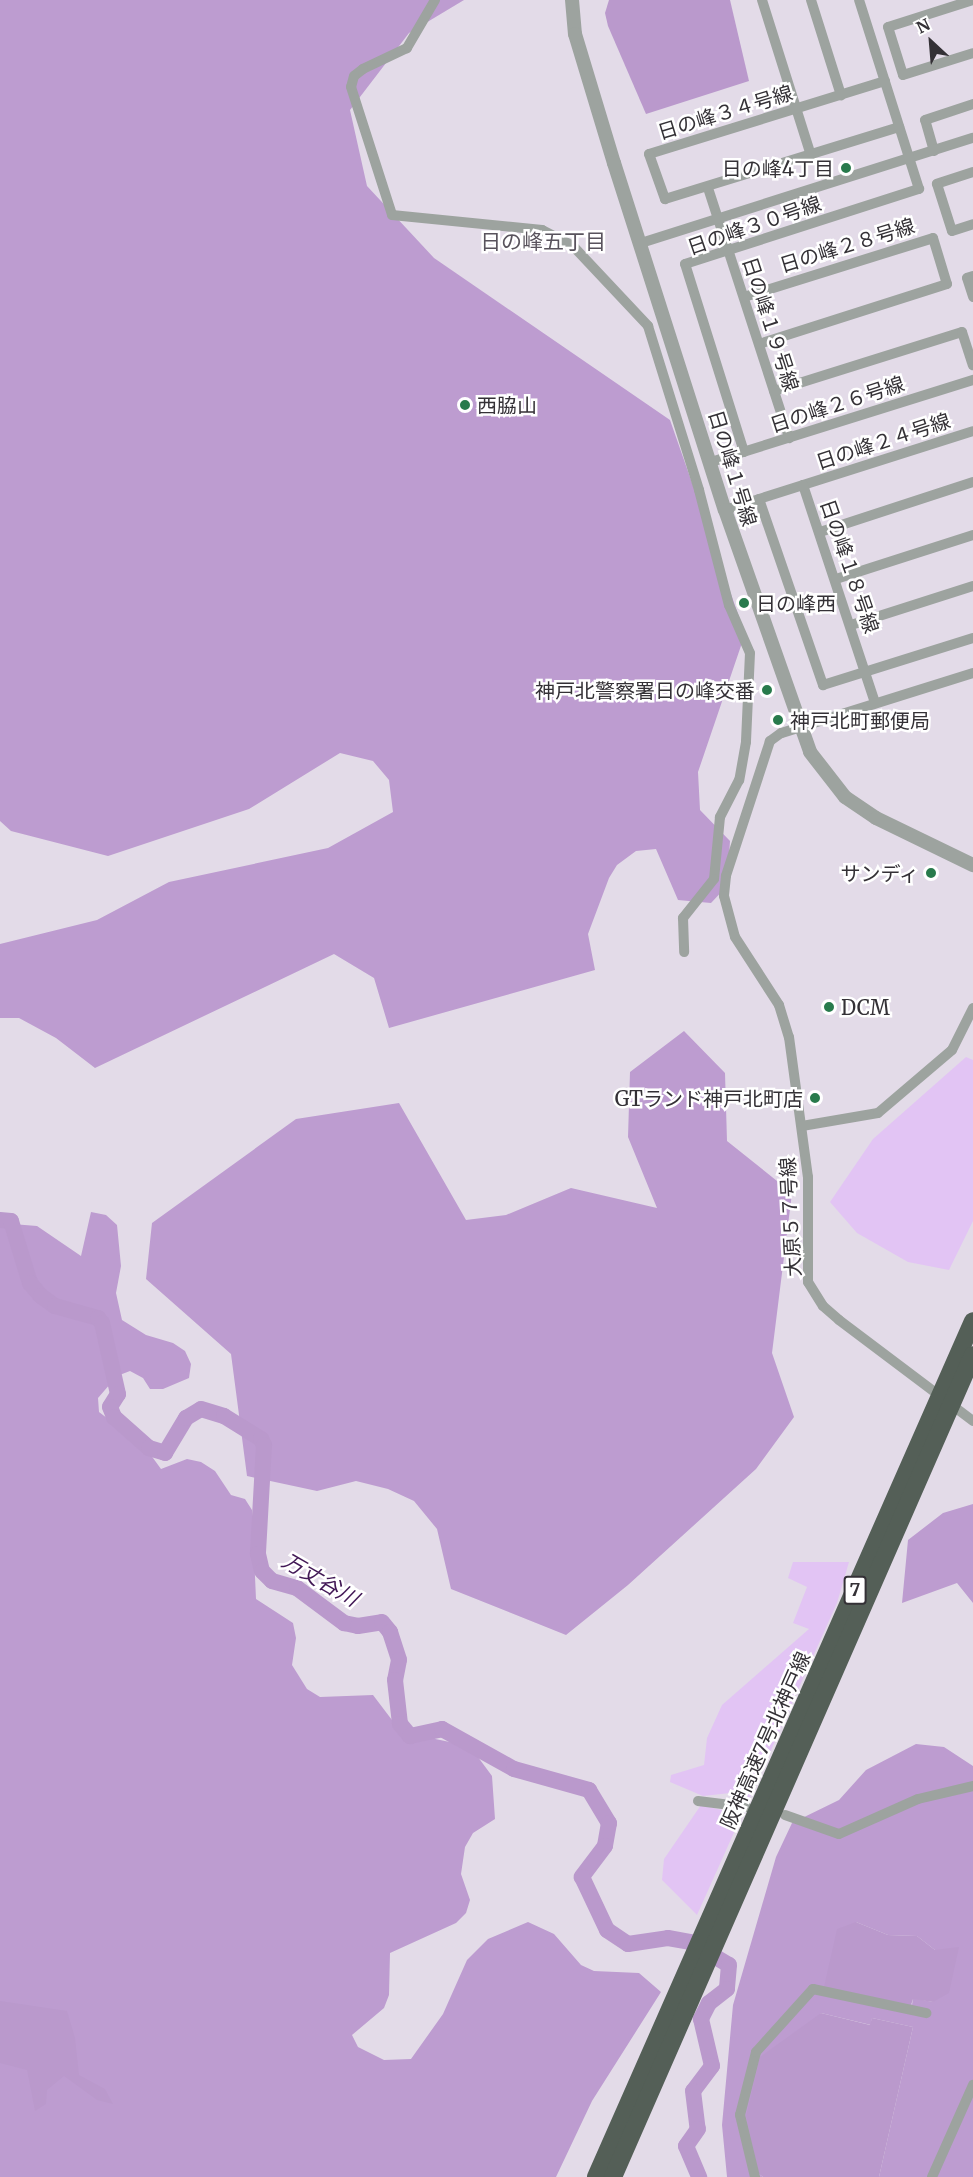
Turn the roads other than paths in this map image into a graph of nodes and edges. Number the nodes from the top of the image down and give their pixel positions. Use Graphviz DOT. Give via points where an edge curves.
graph roads {
  1 [pos="435,0"];
  2 [pos="572,0"];
  3 [pos="762,0"];
  4 [pos="811,0"];
  5 [pos="859,0"];
  6 [pos="973,0"];
  7 [pos="973,53"];
  8 [pos="885,81"];
  9 [pos="842,95"];
  10 [pos="973,104"];
  11 [pos="797,108"];
  12 [pos="899,127"];
  13 [pos="973,138"];
  14 [pos="934,151"];
  15 [pos="811,155"];
  16 [pos="909,159"];
  17 [pos="973,172"];
  18 [pos="708,188"];
  19 [pos="717,218"];
  20 [pos="973,224"];
  21 [pos="641,243"];
  22 [pos="729,250"];
  23 [pos="973,276"];
  24 [pos="744,297"];
  25 [pos="973,297"];
  26 [pos="759,344"];
  27 [pos="973,365"];
  28 [pos="973,380"];
  29 [pos="774,391"];
  30 [pos="973,431"];
  31 [pos="789,438"];
  32 [pos="744,452"];
  33 [pos="711,462"];
  34 [pos="973,482"];
  35 [pos="803,485"];
  36 [pos="759,499"];
  37 [pos="724,510"];
  38 [pos="820,532"];
  39 [pos="973,535"];
  40 [pos="836,579"];
  41 [pos="973,586"];
  42 [pos="851,625"];
  43 [pos="973,638"];
  44 [pos="866,672"];
  45 [pos="973,673"];
  46 [pos="875,703"];
  47 [pos="800,727"];
  48 [pos="719,847"];
  49 [pos="733,854"];
  50 [pos="973,865"];
  51 [pos="684,952"];
  52 [pos="973,1008"];
  53 [pos="802,1126"];
  54 [pos="973,1321"];
  55 [pos="973,1355"];
  56 [pos="973,1421"];
  57 [pos="973,1786"];
  58 [pos="698,1802"];
  59 [pos="747,1807"];
  60 [pos="785,1815"];
  61 [pos="744,1861"];
  62 [pos="926,2013"];
  63 [pos="973,2085"];
  64 [pos="596,2177"];
  65 [pos="613,2177"];
  66 [pos="755,2177"];
  67 [pos="932,2177"];
  1 -- 48 [label="street" via="407,48 363,69 354,76 351,87 392,216 543,230 581,254 648,326 699,490 718,567 750,653 746,742 739,780 720,817"];
  2 -- 21 [label="street, 日の峰１号線" via="575,34"];
  3 -- 11 [label="street"];
  4 -- 9 [label="street"];
  5 -- 8 [label="street"];
  6 -- 7 [label="street" via="888,27 903,75"];
  8 -- 9 [label="street, 日の峰３４号線"];
  8 -- 12 [label="street"];
  9 -- 11 [label="street, 日の峰３４号線"];
  10 -- 14 [label="street" via="925,120"];
  11 -- 15 [label="street"];
  11 -- 18 [label="street, 日の峰３４号線" via="649,154 665,199"];
  12 -- 15 [label="street, 日の峰３４号線"];
  12 -- 16 [label="street"];
  13 -- 14 [label="street"];
  14 -- 16 [label="street"];
  15 -- 18 [label="street, 日の峰３４号線"];
  16 -- 19 [label="street"];
  16 -- 22 [label="street, 日の峰３０号線" via="919,189"];
  17 -- 20 [label="street" via="937,184 952,231"];
  18 -- 19 [label="street, 日の峰１９号線"];
  19 -- 21 [label="street"];
  19 -- 22 [label="street, 日の峰１９号線"];
  21 -- 33 [label="street, 日の峰１号線"];
  22 -- 24 [label="street, 日の峰１９号線"];
  22 -- 32 [label="street, 日の峰３０号線" via="685,264"];
  23 -- 25 [label="street" via="967,278"];
  24 -- 26 [label="street, 日の峰１９号線"];
  24 -- 26 [label="street, 日の峰２８号線" via="933,238 948,284"];
  26 -- 29 [label="street, 日の峰１９号線"];
  27 -- 29 [label="street, 日の峰２６号線" via="962,332"];
  28 -- 31 [label="street, 日の峰２６号線"];
  29 -- 31 [label="street, 日の峰１９号線"];
  30 -- 35 [label="street, 日の峰２４号線"];
  31 -- 32 [label="street, 日の峰２６号線"];
  32 -- 33 [label="street, 日の峰２６号線"];
  33 -- 37 [label="street, 日の峰１号線"];
  34 -- 38 [label="street"];
  35 -- 36 [label="street, 日の峰１８号線"];
  35 -- 38 [label="street, 日の峰１８号線"];
  36 -- 37 [label="street, 日の峰１８号線"];
  36 -- 44 [label="street" via="823,685"];
  37 -- 47 [label="street, 日の峰１号線"];
  38 -- 40 [label="street, 日の峰１８号線"];
  39 -- 40 [label="street"];
  40 -- 42 [label="street, 日の峰１８号線"];
  41 -- 42 [label="street"];
  42 -- 44 [label="street, 日の峰１８号線"];
  43 -- 44 [label="street"];
  44 -- 46 [label="street, 日の峰１８号線"];
  45 -- 46 [label="street, 大原５７号線"];
  46 -- 47 [label="street, 大原５７号線"];
  47 -- 49 [label="street, 大原５７号線" via="781,733 763,753 753,801"];
  47 -- 50 [label="street, 日の峰１号線" via="810,752 845,797 876,818"];
  48 -- 49 [label="street"];
  48 -- 51 [label="street" via="714,879 682,918"];
  49 -- 53 [label="street, 大原５７号線" via="726,876 726,916 735,937 779,1005 789,1037"];
  52 -- 53 [label="street" via="952,1050 878,1113"];
  53 -- 56 [label="street, 大原５７号線" via="808,1177 808,1282 823,1306"];
  54 -- 61 [label="highway, 阪神高速7号北神戸線 / 7"];
  55 -- 61 [label="highway, 阪神高速7号北神戸線 / 7"];
  57 -- 60 [label="street" via="918,1799 839,1834"];
  58 -- 59 [label="street"];
  61 -- 64 [label="highway, 阪神高速7号北神戸線 / 7"];
  61 -- 65 [label="highway, 阪神高速7号北神戸線 / 7"];
  62 -- 66 [label="street" via="813,1989 756,2052 740,2115"];
  63 -- 67 [label="street"];
}
